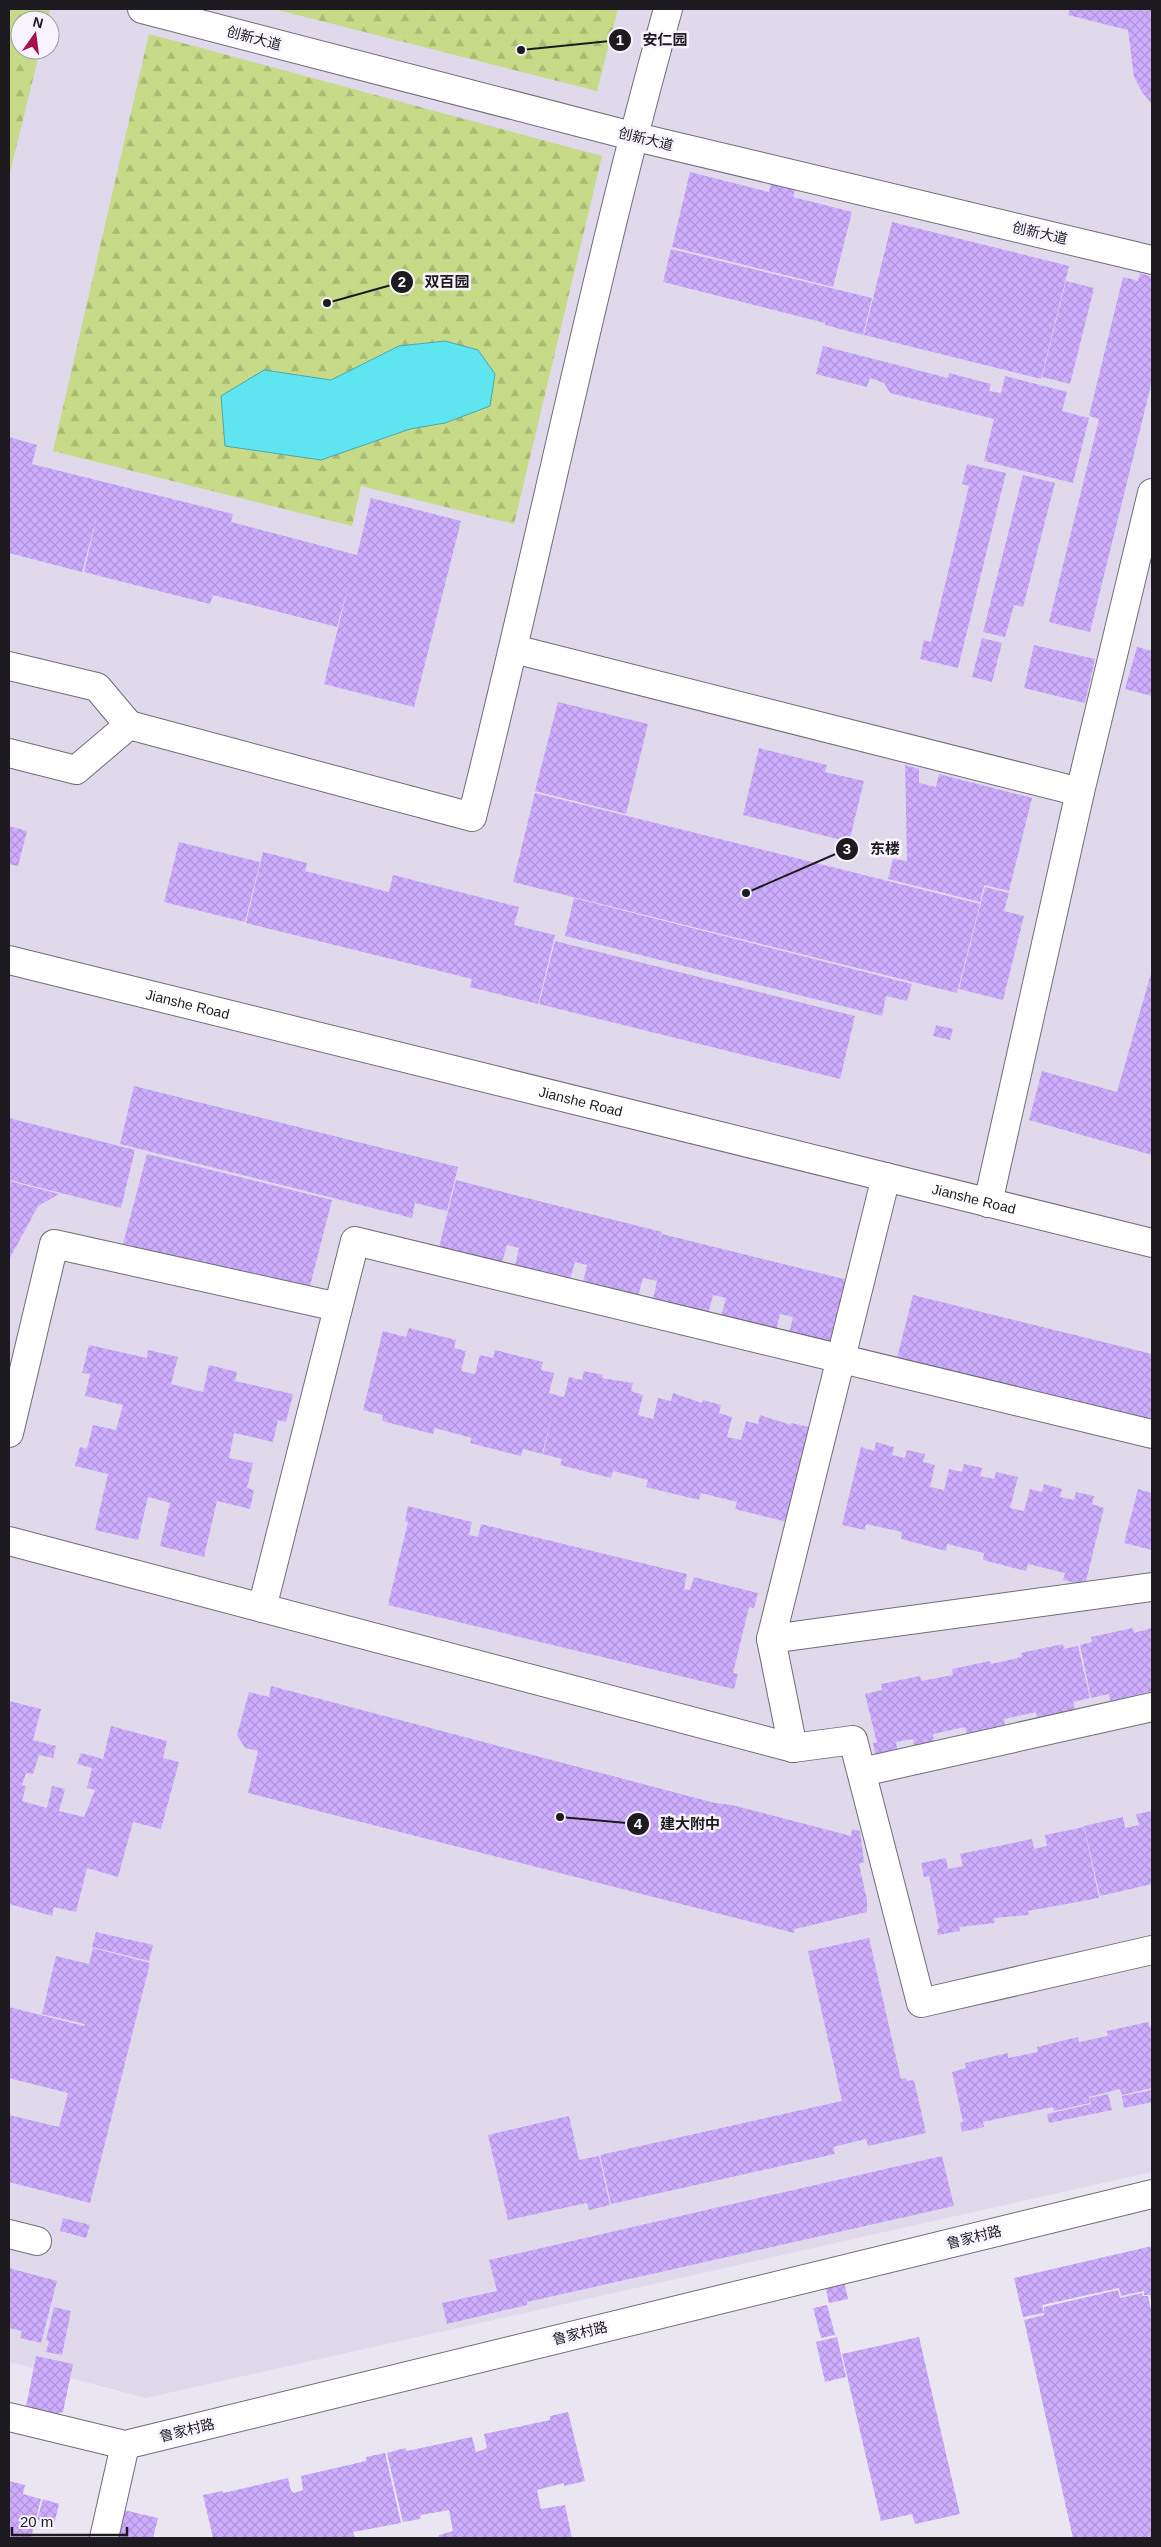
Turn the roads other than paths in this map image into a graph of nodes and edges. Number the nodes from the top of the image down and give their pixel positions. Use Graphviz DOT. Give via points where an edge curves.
graph roads {
  1 [pos="142,9"];
  2 [pos="668,9"];
  3 [pos="632,136"];
  4 [pos="1152,260"];
  5 [pos="1152,493"];
  6 [pos="514,649"];
  7 [pos="9,666"];
  8 [pos="129,724"];
  9 [pos="9,753"];
  10 [pos="1080,792"];
  11 [pos="9,960"];
  12 [pos="886,1177"];
  13 [pos="988,1203"];
  14 [pos="1152,1243"];
  15 [pos="338,1307"];
  16 [pos="842,1358"];
  17 [pos="9,1433"];
  18 [pos="1152,1434"];
  19 [pos="9,1541"];
  20 [pos="1152,1587"];
  21 [pos="262,1608"];
  22 [pos="771,1639"];
  23 [pos="1152,1707"];
  24 [pos="793,1748"];
  25 [pos="862,1772"];
  26 [pos="1152,1950"];
  27 [pos="1152,2194"];
  28 [pos="9,2234"];
  29 [pos="37,2240"];
  30 [pos="9,2417"];
  31 [pos="125,2445"];
  32 [pos="104,2538"];
  1 -- 3 [label="street, 创新大道"];
  2 -- 3 [label="street"];
  3 -- 4 [label="street, 创新大道"];
  3 -- 6 [label="street"];
  5 -- 10 [label="street"];
  6 -- 8 [label="street" via="472,817"];
  6 -- 10 [label="street"];
  7 -- 8 [label="street" via="97,687"];
  8 -- 9 [label="street" via="76,770"];
  10 -- 13 [label="street"];
  11 -- 12 [label="street, Jianshe Road"];
  12 -- 13 [label="street, Jianshe Road"];
  12 -- 16 [label="street"];
  13 -- 14 [label="street, Jianshe Road"];
  15 -- 16 [label="street" via="355,1241"];
  15 -- 17 [label="street" via="54,1244"];
  15 -- 21 [label="street"];
  16 -- 18 [label="street"];
  16 -- 22 [label="street"];
  19 -- 21 [label="street"];
  20 -- 22 [label="street"];
  21 -- 24 [label="street"];
  22 -- 24 [label="street"];
  23 -- 25 [label="street"];
  24 -- 25 [label="street" via="853,1740"];
  25 -- 26 [label="street" via="921,2003"];
  27 -- 31 [label="street, 鲁家村路"];
  28 -- 29 [label="street"];
  30 -- 31 [label="street, 鲁家村路"];
  31 -- 32 [label="street"];
}
